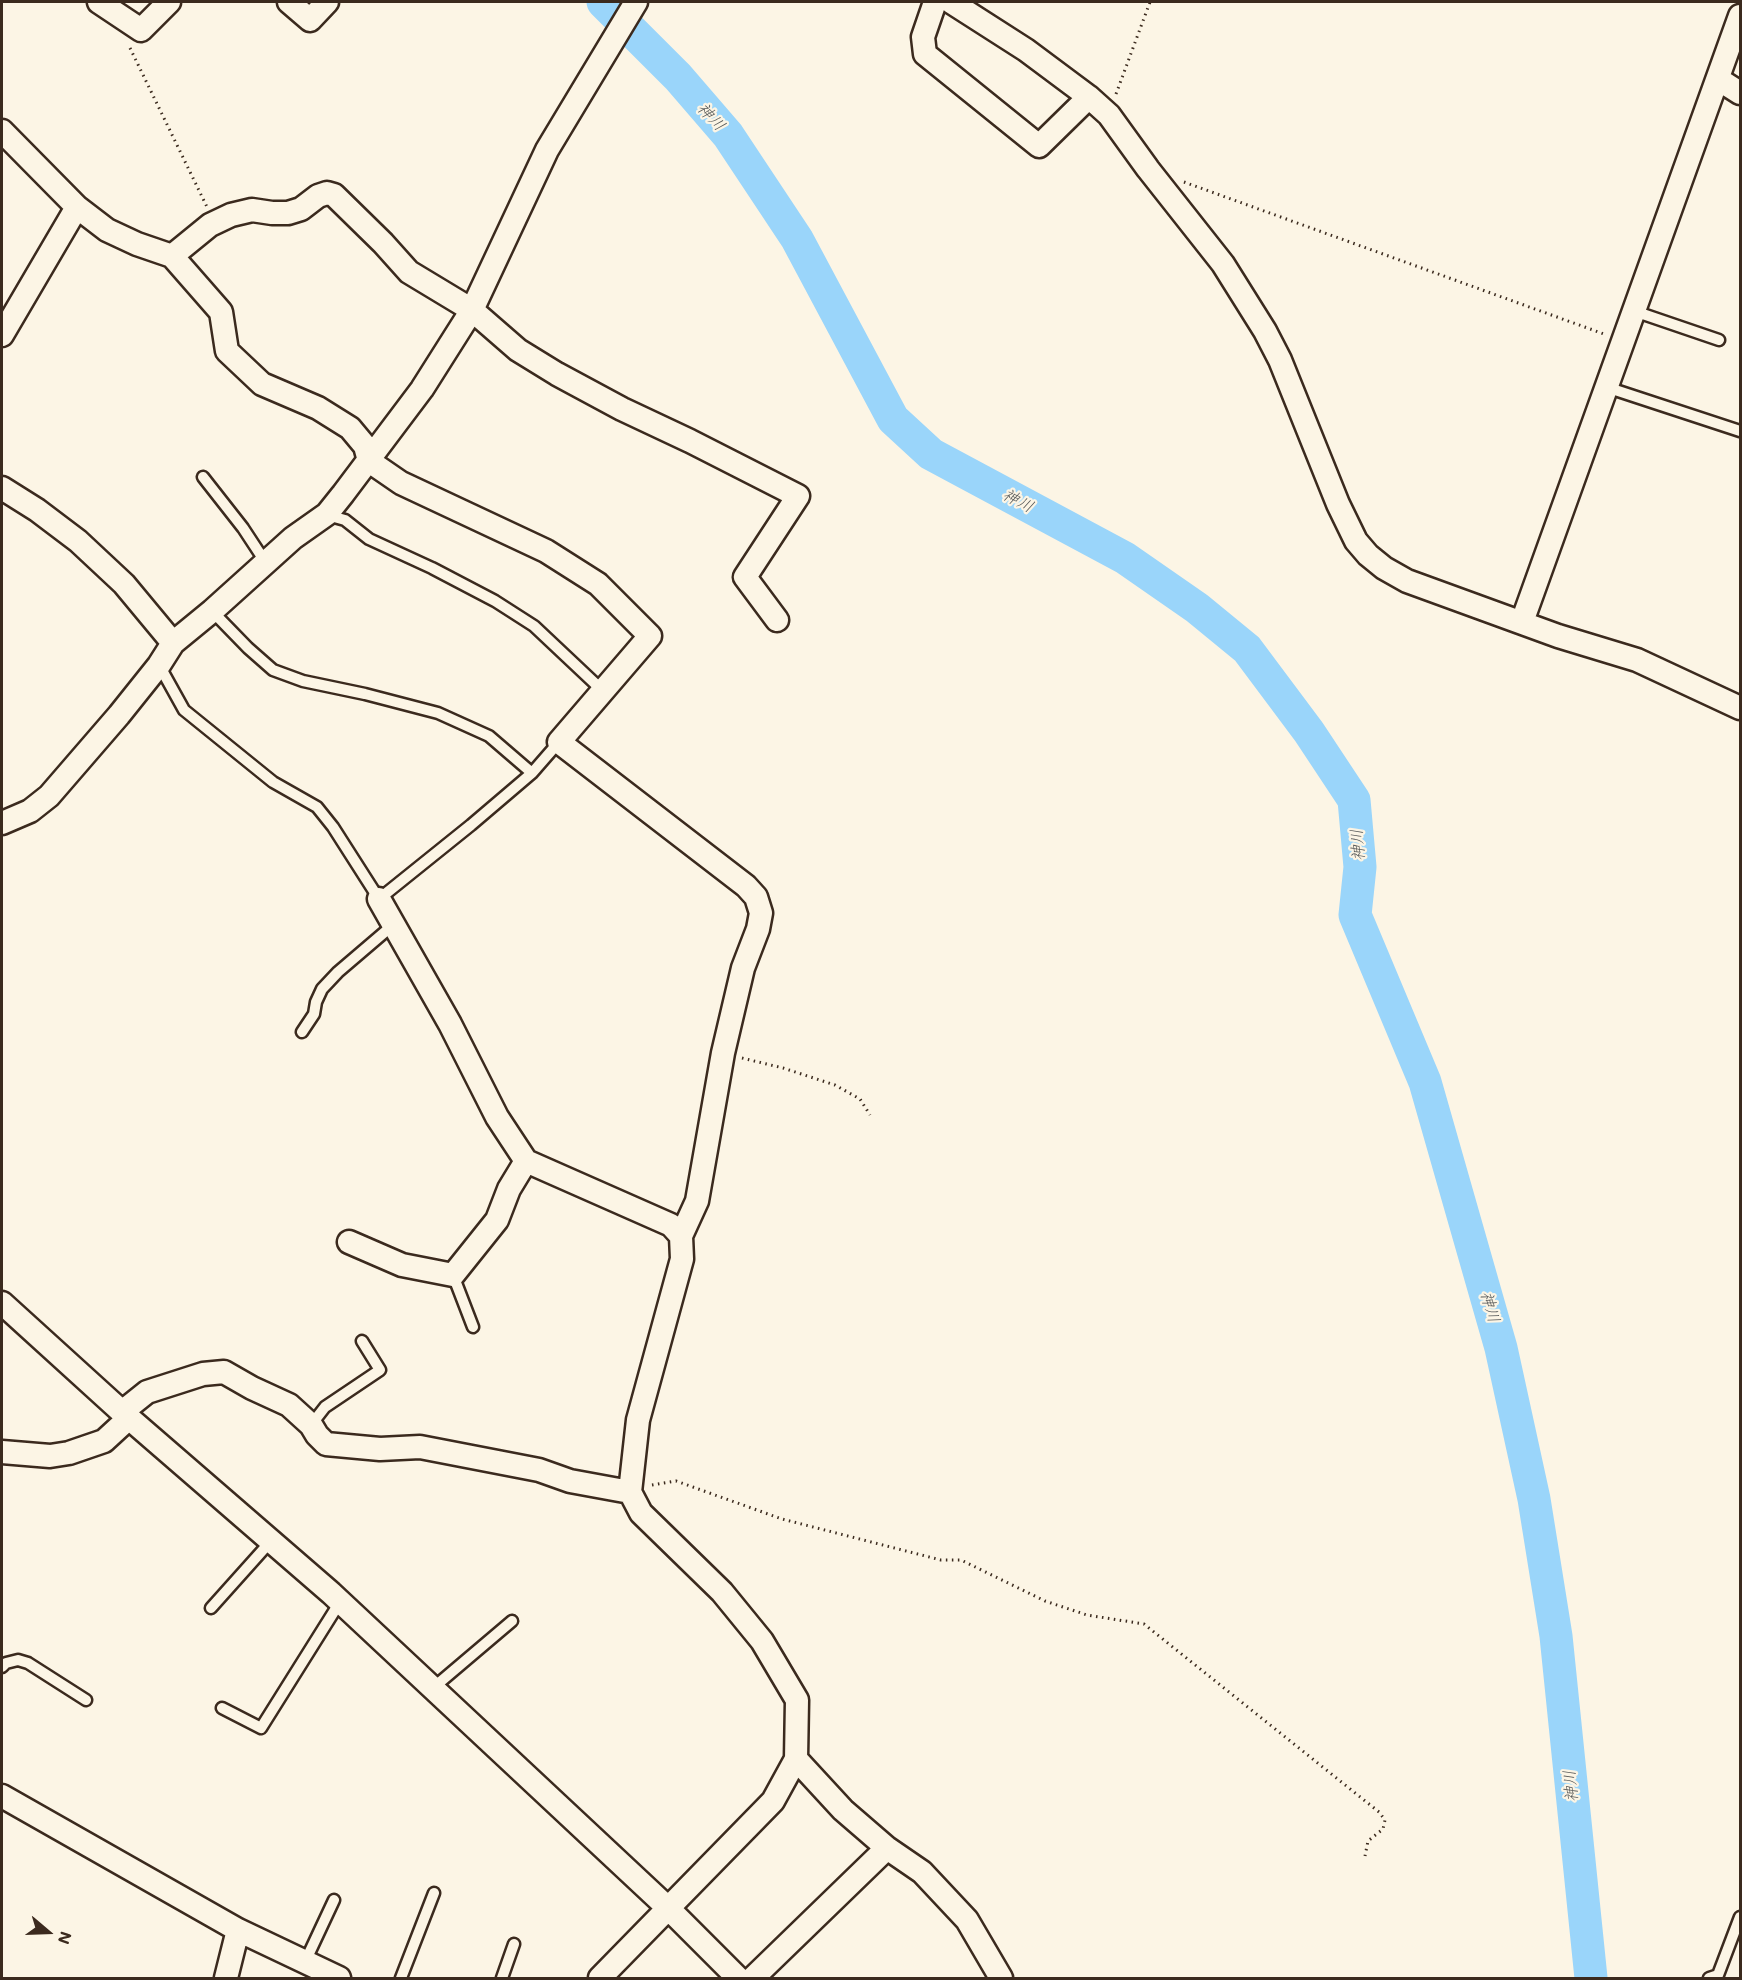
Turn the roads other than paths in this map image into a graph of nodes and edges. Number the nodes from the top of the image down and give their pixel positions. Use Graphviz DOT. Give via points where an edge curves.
graph roads {
  1 [pos="99,2"];
  2 [pos="169,2"];
  3 [pos="289,2"];
  4 [pos="327,2"];
  5 [pos="636,2"];
  6 [pos="934,2"];
  7 [pos="951,2"];
  8 [pos="1740,16"];
  9 [pos="1718,79"];
  10 [pos="1740,93"];
  11 [pos="1089,97"];
  12 [pos="2,130"];
  13 [pos="77,207"];
  14 [pos="172,256"];
  15 [pos="472,310"];
  16 [pos="1634,311"];
  17 [pos="2,335"];
  18 [pos="1719,340"];
  19 [pos="1606,387"];
  20 [pos="1740,431"];
  21 [pos="369,461"];
  22 [pos="203,477"];
  23 [pos="2,488"];
  24 [pos="327,514"];
  25 [pos="266,563"];
  26 [pos="212,611"];
  27 [pos="777,620"];
  28 [pos="1522,622"];
  29 [pos="173,643"];
  30 [pos="159,665"];
  31 [pos="603,691"];
  32 [pos="1740,708"];
  33 [pos="559,742"];
  34 [pos="532,773"];
  35 [pos="2,823"];
  36 [pos="379,899"];
  37 [pos="393,925"];
  38 [pos="302,1032"];
  39 [pos="526,1161"];
  40 [pos="681,1236"];
  41 [pos="349,1242"];
  42 [pos="453,1275"];
  43 [pos="2,1303"];
  44 [pos="473,1327"];
  45 [pos="362,1341"];
  46 [pos="126,1415"];
  47 [pos="311,1425"];
  48 [pos="2,1452"];
  49 [pos="630,1492"];
  50 [pos="272,1541"];
  51 [pos="340,1602"];
  52 [pos="212,1608"];
  53 [pos="512,1621"];
  54 [pos="2,1667"];
  55 [pos="433,1688"];
  56 [pos="86,1700"];
  57 [pos="222,1708"];
  58 [pos="796,1759"];
  59 [pos="2,1796"];
  60 [pos="887,1848"];
  61 [pos="434,1893"];
  62 [pos="334,1900"];
  63 [pos="668,1908"];
  64 [pos="1740,1917"];
  65 [pos="238,1930"];
  66 [pos="514,1944"];
  67 [pos="305,1962"];
  68 [pos="226,1978"];
  69 [pos="339,1978"];
  70 [pos="401,1978"];
  71 [pos="502,1978"];
  72 [pos="600,1978"];
  73 [pos="738,1978"];
  74 [pos="753,1978"];
  75 [pos="1001,1978"];
  76 [pos="1709,1978"];
  1 -- 2 [label="street" via="141,30"];
  3 -- 4 [label="street" via="310,20"];
  5 -- 15 [label="street" via="547,150"];
  6 -- 11 [label="street" via="923,37 925,54 1039,146"];
  7 -- 11 [label="street"];
  8 -- 9 [label="street"];
  9 -- 10 [label="street"];
  9 -- 16 [label="street"];
  11 -- 28 [label="street" via="1109,116 1223,264 1265,331 1356,542 1384,568 1407,581"];
  12 -- 13 [label="street"];
  13 -- 14 [label="street" via="107,230"];
  13 -- 17 [label="street"];
  14 -- 15 [label="street" via="231,215 252,210 288,213 327,193 334,195 409,272"];
  14 -- 21 [label="street" via="221,312 227,351 262,384 318,408 350,428 366,446"];
  15 -- 21 [label="street" via="422,389"];
  15 -- 27 [label="street" via="518,350 557,374 798,496 745,577"];
  16 -- 18 [label="lane"];
  16 -- 19 [label="street"];
  19 -- 20 [label="lane"];
  19 -- 28 [label="street"];
  21 -- 24 [label="street"];
  21 -- 31 [label="street" via="401,483 546,551 598,584 650,636"];
  22 -- 25 [label="lane"];
  23 -- 29 [label="street" via="78,541 124,584"];
  24 -- 25 [label="street"];
  24 -- 31 [label="lane" via="495,601 534,626"];
  25 -- 26 [label="street"];
  26 -- 29 [label="street"];
  26 -- 34 [label="lane" via="273,670 303,681 438,713 489,736"];
  28 -- 32 [label="street" via="1636,660"];
  29 -- 30 [label="street"];
  30 -- 35 [label="street" via="49,796 30,811"];
  30 -- 36 [label="lane" via="184,710 273,782 317,807"];
  31 -- 33 [label="street"];
  33 -- 34 [label="lane"];
  33 -- 40 [label="street" via="746,886 756,897 761,913 723,1053 697,1201"];
  34 -- 36 [label="lane"];
  36 -- 37 [label="street"];
  37 -- 38 [label="lane" via="322,989 314,1014"];
  37 -- 39 [label="street" via="497,1117"];
  39 -- 40 [label="street" via="670,1225"];
  39 -- 42 [label="street" via="497,1220"];
  40 -- 49 [label="street" via="682,1259 638,1420"];
  41 -- 42 [label="street" via="402,1265"];
  42 -- 44 [label="lane"];
  43 -- 46 [label="street"];
  45 -- 47 [label="lane" via="380,1370 325,1407"];
  46 -- 47 [label="street" via="147,1392 202,1374 224,1372 289,1406"];
  46 -- 48 [label="street" via="104,1441 69,1453 50,1456"];
  46 -- 50 [label="street"];
  47 -- 49 [label="street" via="326,1444 380,1449 420,1447"];
  49 -- 58 [label="street" via="642,1513 722,1592 762,1641 797,1700"];
  50 -- 51 [label="street"];
  50 -- 52 [label="lane"];
  51 -- 55 [label="street"];
  51 -- 57 [label="lane" via="261,1728"];
  53 -- 55 [label="lane"];
  54 -- 56 [label="lane" via="18,1660 28,1663"];
  55 -- 63 [label="street"];
  58 -- 60 [label="street" via="843,1810"];
  58 -- 63 [label="street" via="773,1801"];
  59 -- 65 [label="street"];
  60 -- 74 [label="street"];
  60 -- 75 [label="street" via="922,1872 967,1920"];
  61 -- 70 [label="lane"];
  62 -- 67 [label="lane"];
  63 -- 72 [label="street"];
  63 -- 73 [label="street"];
  64 -- 76 [label="lane" via="1718,1975"];
  65 -- 67 [label="street"];
  65 -- 68 [label="street"];
  66 -- 71 [label="lane"];
  67 -- 69 [label="street"];
}
